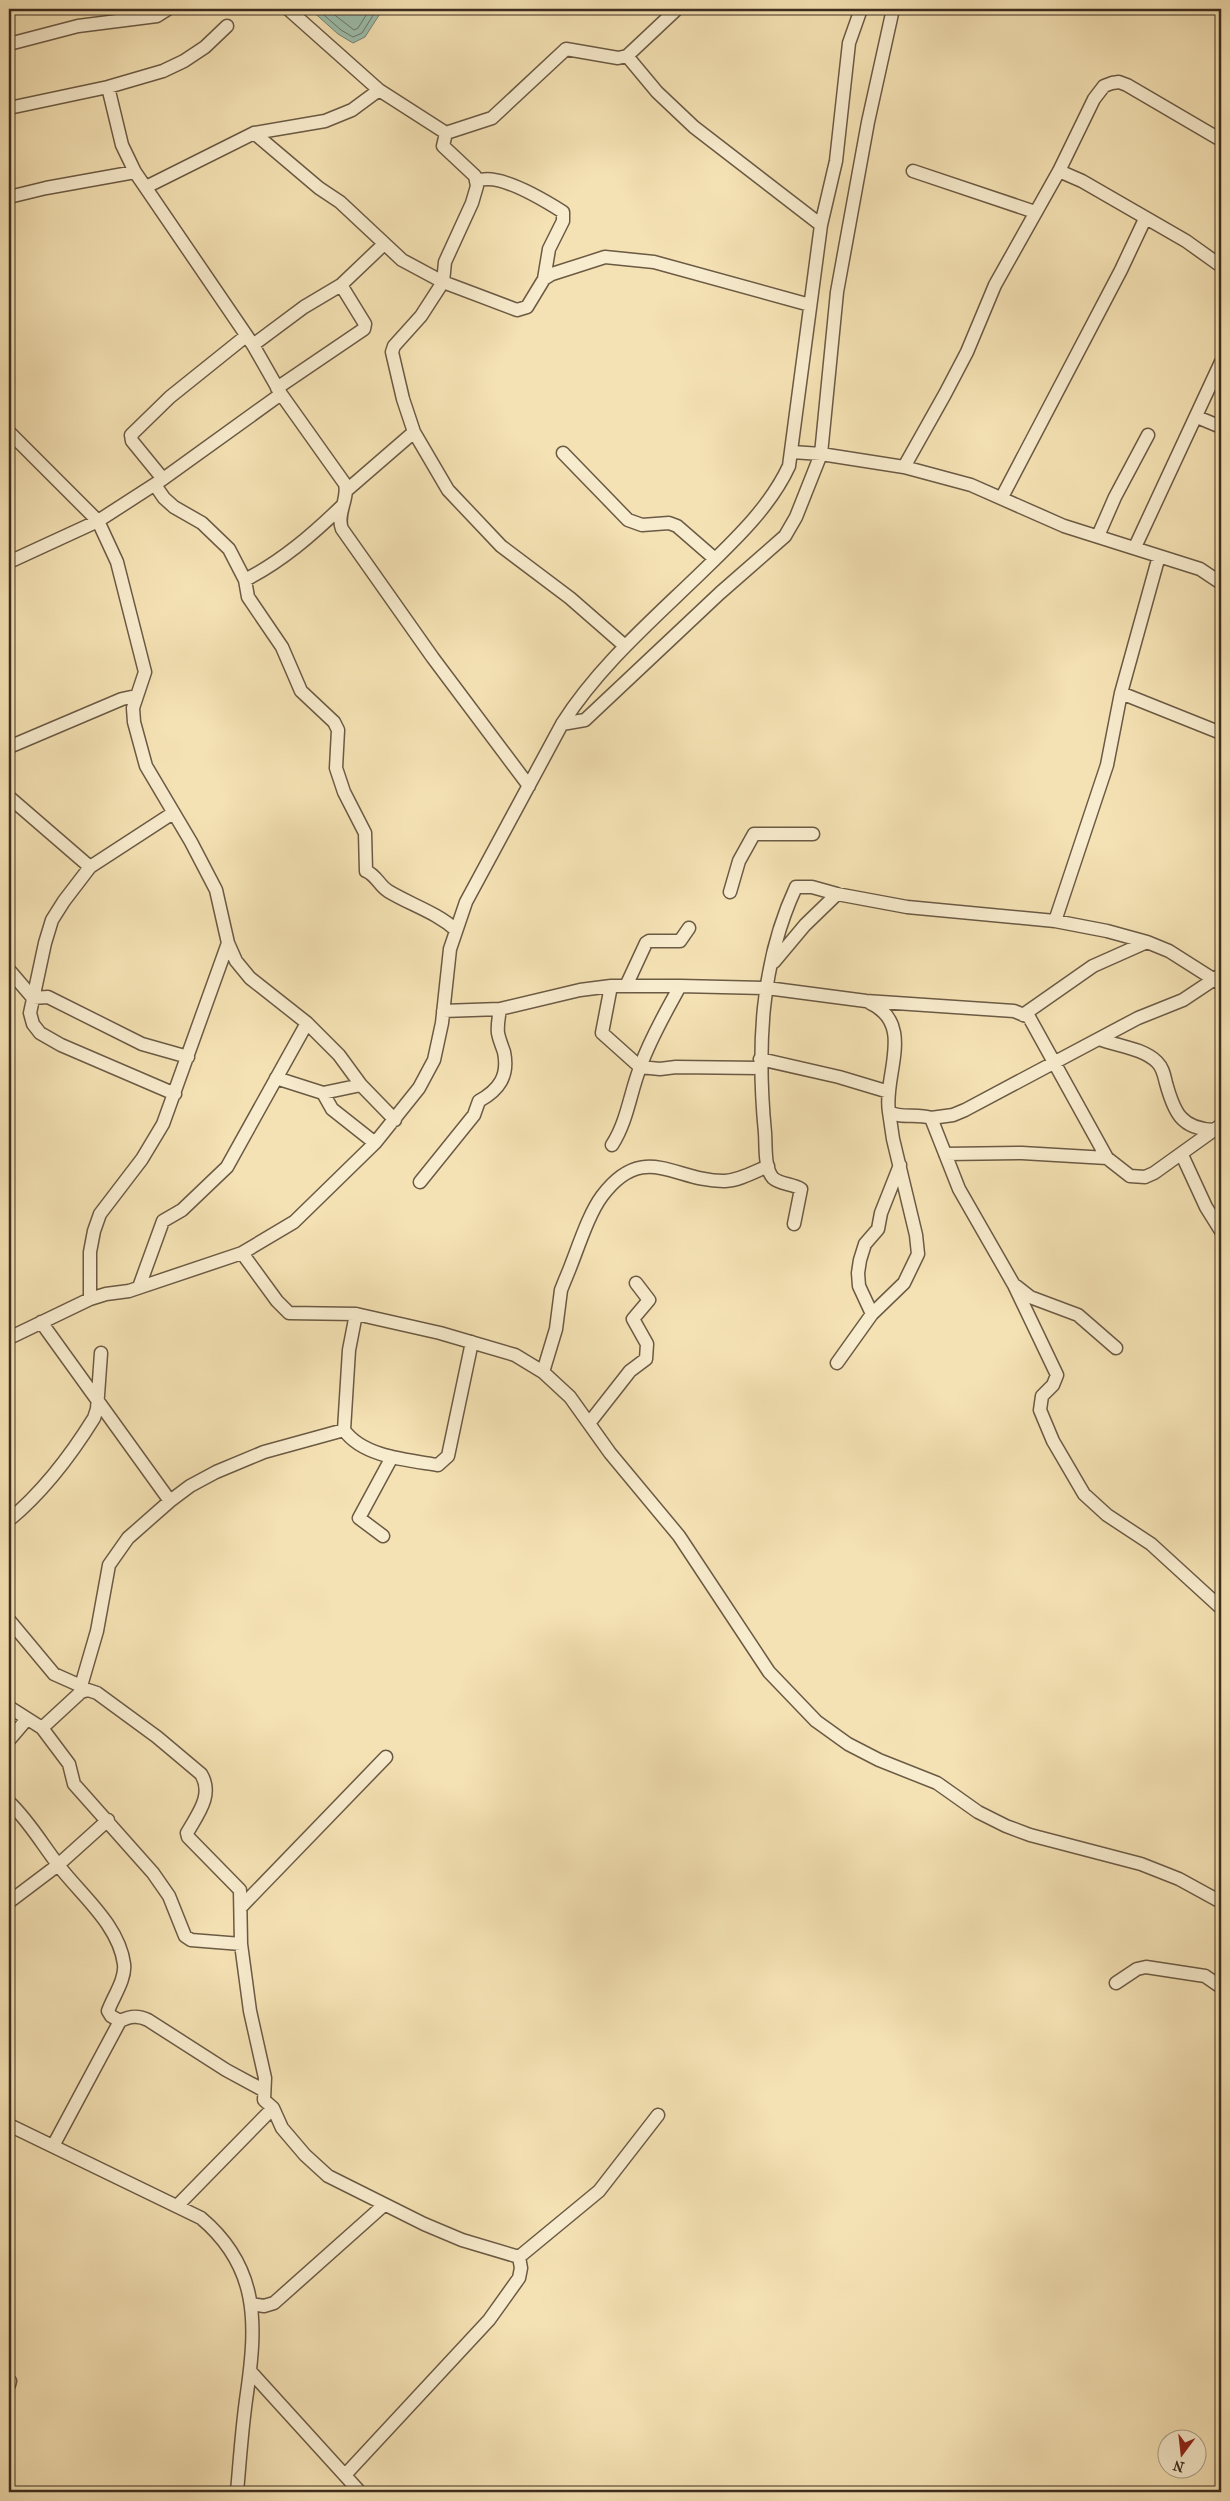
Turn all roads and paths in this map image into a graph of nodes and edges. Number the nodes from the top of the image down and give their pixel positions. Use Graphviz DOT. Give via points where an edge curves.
graph roads {
  1 [pos="168,9"];
  2 [pos="288,9"];
  3 [pos="677,9"];
  4 [pos="860,9"];
  5 [pos="893,9"];
  6 [pos="227,26"];
  7 [pos="9,44"];
  8 [pos="628,56"];
  9 [pos="108,87"];
  10 [pos="379,90"];
  11 [pos="9,108"];
  12 [pos="254,133"];
  13 [pos="446,133"];
  14 [pos="1221,140"];
  15 [pos="1059,170"];
  16 [pos="913,171"];
  17 [pos="135,172"];
  18 [pos="478,181"];
  19 [pos="146,187"];
  20 [pos="9,197"];
  21 [pos="1035,212"];
  22 [pos="1145,219"];
  23 [pos="821,225"];
  24 [pos="384,244"];
  25 [pos="1221,266"];
  26 [pos="544,279"];
  27 [pos="444,282"];
  28 [pos="341,286"];
  29 [pos="810,305"];
  30 [pos="250,341"];
  31 [pos="1221,362"];
  32 [pos="279,391"];
  33 [pos="1197,417"];
  34 [pos="1221,427"];
  35 [pos="9,432"];
  36 [pos="414,432"];
  37 [pos="1148,435"];
  38 [pos="792,452"];
  39 [pos="563,453"];
  40 [pos="821,454"];
  41 [pos="904,467"];
  42 [pos="159,482"];
  43 [pos="347,490"];
  44 [pos="1002,497"];
  45 [pos="342,506"];
  46 [pos="98,521"];
  47 [pos="1098,536"];
  48 [pos="1135,547"];
  49 [pos="1159,556"];
  50 [pos="715,559"];
  51 [pos="9,562"];
  52 [pos="245,580"];
  53 [pos="1221,583"];
  54 [pos="626,646"];
  55 [pos="1121,692"];
  56 [pos="136,696"];
  57 [pos="562,724"];
  58 [pos="1221,734"];
  59 [pos="9,747"];
  60 [pos="529,786"];
  61 [pos="9,797"];
  62 [pos="173,814"];
  63 [pos="813,834"];
  64 [pos="90,867"];
  65 [pos="730,892"];
  66 [pos="837,894"];
  67 [pos="1055,921"];
  68 [pos="689,928"];
  69 [pos="456,930"];
  70 [pos="1147,942"];
  71 [pos="228,943"];
  72 [pos="771,966"];
  73 [pos="9,970"];
  74 [pos="1219,980"];
  75 [pos="611,986"];
  76 [pos="626,986"];
  77 [pos="680,986"];
  78 [pos="767,988"];
  79 [pos="33,998"];
  80 [pos="866,1001"];
  81 [pos="500,1009"];
  82 [pos="443,1010"];
  83 [pos="1023,1015"];
  84 [pos="307,1023"];
  85 [pos="1099,1039"];
  86 [pos="188,1057"];
  87 [pos="1055,1062"];
  88 [pos="760,1064"];
  89 [pos="640,1067"];
  90 [pos="276,1078"];
  91 [pos="361,1085"];
  92 [pos="889,1092"];
  93 [pos="175,1094"];
  94 [pos="323,1094"];
  95 [pos="889,1112"];
  96 [pos="930,1118"];
  97 [pos="395,1120"];
  98 [pos="1217,1127"];
  99 [pos="375,1143"];
  100 [pos="612,1145"];
  101 [pos="945,1154"];
  102 [pos="1182,1155"];
  103 [pos="1107,1158"];
  104 [pos="900,1165"];
  105 [pos="768,1166"];
  106 [pos="420,1182"];
  107 [pos="794,1224"];
  108 [pos="1221,1231"];
  109 [pos="242,1253"];
  110 [pos="636,1283"];
  111 [pos="1014,1285"];
  112 [pos="139,1286"];
  113 [pos="90,1299"];
  114 [pos="356,1314"];
  115 [pos="872,1314"];
  116 [pos="42,1322"];
  117 [pos="9,1338"];
  118 [pos="472,1342"];
  119 [pos="1116,1348"];
  120 [pos="101,1353"];
  121 [pos="836,1363"];
  122 [pos="543,1372"];
  123 [pos="98,1400"];
  124 [pos="590,1422"];
  125 [pos="344,1430"];
  126 [pos="392,1456"];
  127 [pos="170,1501"];
  128 [pos="9,1520"];
  129 [pos="383,1536"];
  130 [pos="1221,1608"];
  131 [pos="9,1620"];
  132 [pos="83,1688"];
  133 [pos="9,1707"];
  134 [pos="27,1719"];
  135 [pos="42,1728"];
  136 [pos="9,1740"];
  137 [pos="386,1757"];
  138 [pos="9,1802"];
  139 [pos="108,1820"];
  140 [pos="58,1865"];
  141 [pos="9,1902"];
  142 [pos="1221,1902"];
  143 [pos="241,1907"];
  144 [pos="241,1944"];
  145 [pos="1116,1983"];
  146 [pos="1221,1987"];
  147 [pos="120,2020"];
  148 [pos="263,2090"];
  149 [pos="273,2108"];
  150 [pos="658,2115"];
  151 [pos="9,2125"];
  152 [pos="52,2146"];
  153 [pos="384,2204"];
  154 [pos="178,2205"];
  155 [pos="519,2258"];
  156 [pos="251,2304"];
  157 [pos="251,2372"];
  158 [pos="346,2475"];
  159 [pos="237,2492"];
  160 [pos="360,2492"];
  1 -- 7 [label="street" via="157,16 78,26"];
  2 -- 10 [label="street"];
  3 -- 8 [label="street"];
  4 -- 23 [label="street" via="849,43 836,161"];
  5 -- 40 [label="street" via="868,122 837,292"];
  6 -- 9 [label="street" via="184,61 163,71"];
  8 -- 13 [label="street" via="618,58 566,49 492,118"];
  8 -- 23 [label="street" via="657,92 694,127"];
  9 -- 11 [label="street"];
  9 -- 17 [label="street" via="122,145"];
  10 -- 12 [label="street" via="352,110 325,121"];
  10 -- 13 [label="street"];
  12 -- 19 [label="street"];
  12 -- 24 [label="street" via="340,202"];
  13 -- 18 [label="street" via="444,146 447,152"];
  14 -- 15 [label="street" via="1127,85 1112,83 1104,86 1094,99"];
  15 -- 21 [label="street"];
  15 -- 22 [label="street"];
  16 -- 21 [label="street"];
  17 -- 19 [label="street"];
  17 -- 20 [label="street"];
  18 -- 26 [label="street" via="492,178 503,182 562,212 563,221 549,248"];
  18 -- 27 [label="street" via="472,203 445,262"];
  19 -- 30 [label="street"];
  21 -- 41 [label="street" via="995,285 954,377"];
  22 -- 25 [label="street" via="1186,241"];
  22 -- 44 [label="street"];
  23 -- 29 [label="street"];
  24 -- 27 [label="street" via="402,260"];
  24 -- 28 [label="street"];
  26 -- 27 [label="street" via="523,310"];
  26 -- 29 [label="street" via="605,257 626,257 710,276"];
  27 -- 36 [label="street" via="392,352"];
  28 -- 30 [label="street"];
  28 -- 32 [label="street" via="365,324 364,329"];
  29 -- 38 [label="street"];
  30 -- 32 [label="street"];
  30 -- 42 [label="street" via="170,397 131,435 132,442"];
  31 -- 33 [label="street"];
  32 -- 42 [label="street"];
  32 -- 43 [label="street"];
  33 -- 34 [label="street"];
  33 -- 48 [label="street"];
  35 -- 46 [label="street"];
  36 -- 43 [label="street"];
  36 -- 54 [label="street" via="448,490 501,546"];
  37 -- 47 [label="street"];
  38 -- 40 [label="street"];
  38 -- 50 [label="street" via="783,478 754,518"];
  39 -- 50 [label="street" via="628,520 642,525 661,522 677,526"];
  40 -- 41 [label="street"];
  40 -- 57 [label="street" via="785,536 720,592 585,720"];
  41 -- 44 [label="street"];
  42 -- 46 [label="street"];
  42 -- 52 [label="street" via="164,498 202,523 229,549"];
  43 -- 45 [label="street"];
  44 -- 47 [label="street" via="1048,520"];
  45 -- 52 [label="street" via="304,542 270,567"];
  45 -- 60 [label="street" via="342,529"];
  46 -- 51 [label="street"];
  46 -- 56 [label="street" via="117,562 144,664 144,682"];
  47 -- 48 [label="street"];
  48 -- 49 [label="street"];
  49 -- 53 [label="street" via="1200,569"];
  49 -- 55 [label="street"];
  50 -- 54 [label="street"];
  52 -- 69 [label="street" via="248,597 282,647 301,692 334,722 338,730 336,768 365,833 366,871 388,890 445,920"];
  54 -- 57 [label="street" via="575,703"];
  55 -- 58 [label="street"];
  55 -- 67 [label="street" via="1107,765"];
  56 -- 59 [label="street"];
  56 -- 62 [label="street" via="134,722 146,766"];
  57 -- 60 [label="street"];
  60 -- 69 [label="street" via="466,902"];
  61 -- 64 [label="street"];
  62 -- 64 [label="street"];
  62 -- 71 [label="street" via="216,890"];
  63 -- 65 [label="street" via="754,834 740,860"];
  64 -- 79 [label="street" via="52,920"];
  66 -- 67 [label="street" via="914,907"];
  66 -- 72 [label="street"];
  66 -- 72 [label="street" via="812,887 796,887 784,916"];
  67 -- 70 [label="street"];
  68 -- 76 [label="street" via="680,941 646,943"];
  69 -- 82 [label="street" via="445,977"];
  70 -- 74 [label="street"];
  70 -- 83 [label="street" via="1092,966"];
  71 -- 84 [label="street" via="236,961 250,978"];
  71 -- 86 [label="street"];
  72 -- 78 [label="street"];
  73 -- 79 [label="street"];
  74 -- 85 [label="street"];
  75 -- 76 [label="street"];
  75 -- 81 [label="street"];
  75 -- 89 [label="street" via="602,1033"];
  76 -- 77 [label="street"];
  77 -- 78 [label="street"];
  77 -- 89 [label="street" via="653,1035"];
  78 -- 80 [label="street"];
  78 -- 88 [label="street"];
  79 -- 86 [label="street" via="48,997 142,1044"];
  79 -- 93 [label="street" via="31,1018 40,1033"];
  80 -- 83 [label="street" via="1000,1010"];
  80 -- 92 [label="street" via="883,1010 891,1020 895,1037"];
  81 -- 82 [label="street"];
  81 -- 106 [label="street" via="498,1032 505,1070 501,1082 495,1092 479,1101 474,1115"];
  82 -- 97 [label="street" via="434,1060 419,1088"];
  83 -- 87 [label="street" via="1029,1017"];
  84 -- 90 [label="street"];
  84 -- 91 [label="street" via="339,1055"];
  85 -- 87 [label="street"];
  85 -- 98 [label="street" via="1157,1062 1164,1072 1173,1104 1186,1124 1198,1129"];
  86 -- 93 [label="street"];
  87 -- 96 [label="street" via="965,1110"];
  87 -- 103 [label="street"];
  88 -- 89 [label="street"];
  88 -- 92 [label="street" via="839,1077"];
  88 -- 105 [label="street"];
  89 -- 100 [label="street" via="630,1107"];
  90 -- 94 [label="street"];
  90 -- 112 [label="street" via="228,1167 182,1210 163,1221"];
  91 -- 94 [label="street"];
  91 -- 97 [label="street"];
  92 -- 95 [label="street"];
  93 -- 113 [label="street" via="163,1124 142,1159 100,1214 90,1252"];
  94 -- 99 [label="street" via="332,1109"];
  95 -- 96 [label="street" via="898,1116 924,1115"];
  95 -- 104 [label="street"];
  96 -- 101 [label="street"];
  97 -- 99 [label="street"];
  98 -- 102 [label="street"];
  99 -- 109 [label="street" via="294,1222"];
  101 -- 103 [label="street" via="1022,1153"];
  101 -- 111 [label="street" via="959,1189"];
  102 -- 103 [label="street" via="1145,1178 1119,1169"];
  102 -- 108 [label="street"];
  104 -- 115 [label="street" via="878,1229 865,1244 860,1260 859,1286"];
  104 -- 115 [label="street" via="918,1254 904,1283"];
  105 -- 107 [label="street" via="773,1178 801,1189"];
  105 -- 122 [label="street" via="748,1176 724,1181 652,1165 632,1170 614,1183 592,1214 561,1290 556,1329"];
  109 -- 112 [label="street"];
  109 -- 114 [label="street" via="289,1313"];
  110 -- 124 [label="street" via="649,1300 633,1319 647,1344 646,1359 630,1371"];
  111 -- 119 [label="street" via="1030,1297 1078,1315"];
  111 -- 130 [label="street" via="1058,1375 1042,1396 1040,1410 1053,1441 1077,1482 1093,1503 1151,1544"];
  112 -- 113 [label="street"];
  113 -- 116 [label="street"];
  114 -- 118 [label="street"];
  114 -- 125 [label="street"];
  115 -- 121 [label="street"];
  116 -- 117 [label="street"];
  116 -- 123 [label="street"];
  118 -- 122 [label="street" via="515,1355"];
  118 -- 126 [label="street" via="448,1456 438,1465"];
  120 -- 123 [label="street"];
  122 -- 124 [label="street" via="570,1396"];
  123 -- 127 [label="street"];
  123 -- 128 [label="street" via="94,1418 51,1478"];
  124 -- 142 [label="street" via="610,1453 684,1543 769,1672 816,1721 848,1744 878,1760 937,1783 978,1812 1006,1826 1141,1864 1179,1879"];
  125 -- 126 [label="street" via="370,1449"];
  125 -- 127 [label="street" via="264,1452 216,1472"];
  126 -- 129 [label="street" via="359,1518"];
  127 -- 132 [label="street" via="128,1538 109,1565"];
  131 -- 132 [label="street" via="54,1674"];
  132 -- 135 [label="street"];
  132 -- 143 [label="street" via="97,1693 157,1737 200,1774 206,1794 187,1836 240,1890"];
  133 -- 134 [label="street"];
  134 -- 135 [label="street"];
  134 -- 136 [label="street"];
  135 -- 139 [label="street" via="69,1764 74,1784"];
  137 -- 143 [label="street"];
  138 -- 140 [label="street" via="37,1833"];
  139 -- 140 [label="street"];
  139 -- 144 [label="street" via="169,1896 188,1939"];
  140 -- 141 [label="street"];
  140 -- 147 [label="street" via="109,1927 117,1942 124,1971 108,2010 111,2016"];
  143 -- 144 [label="street"];
  144 -- 148 [label="street" via="250,2011 265,2078"];
  145 -- 146 [label="street" via="1132,1971 1146,1967 1205,1976"];
  147 -- 148 [label="street" via="130,2016 142,2017"];
  147 -- 152 [label="street"];
  148 -- 149 [label="street" via="264,2100"];
  149 -- 153 [label="street" via="282,2128 317,2167 328,2176"];
  149 -- 154 [label="street"];
  150 -- 155 [label="street" via="599,2191"];
  151 -- 152 [label="street"];
  152 -- 154 [label="street"];
  153 -- 155 [label="street" via="462,2240"];
  153 -- 156 [label="street" via="274,2303 264,2306"];
  154 -- 156 [label="street" via="218,2232 232,2250"];
  155 -- 158 [label="street" via="519,2278 489,2320"];
  156 -- 157 [label="street"];
  157 -- 158 [label="street"];
  157 -- 159 [label="street"];
  158 -- 160 [label="street"];
}
